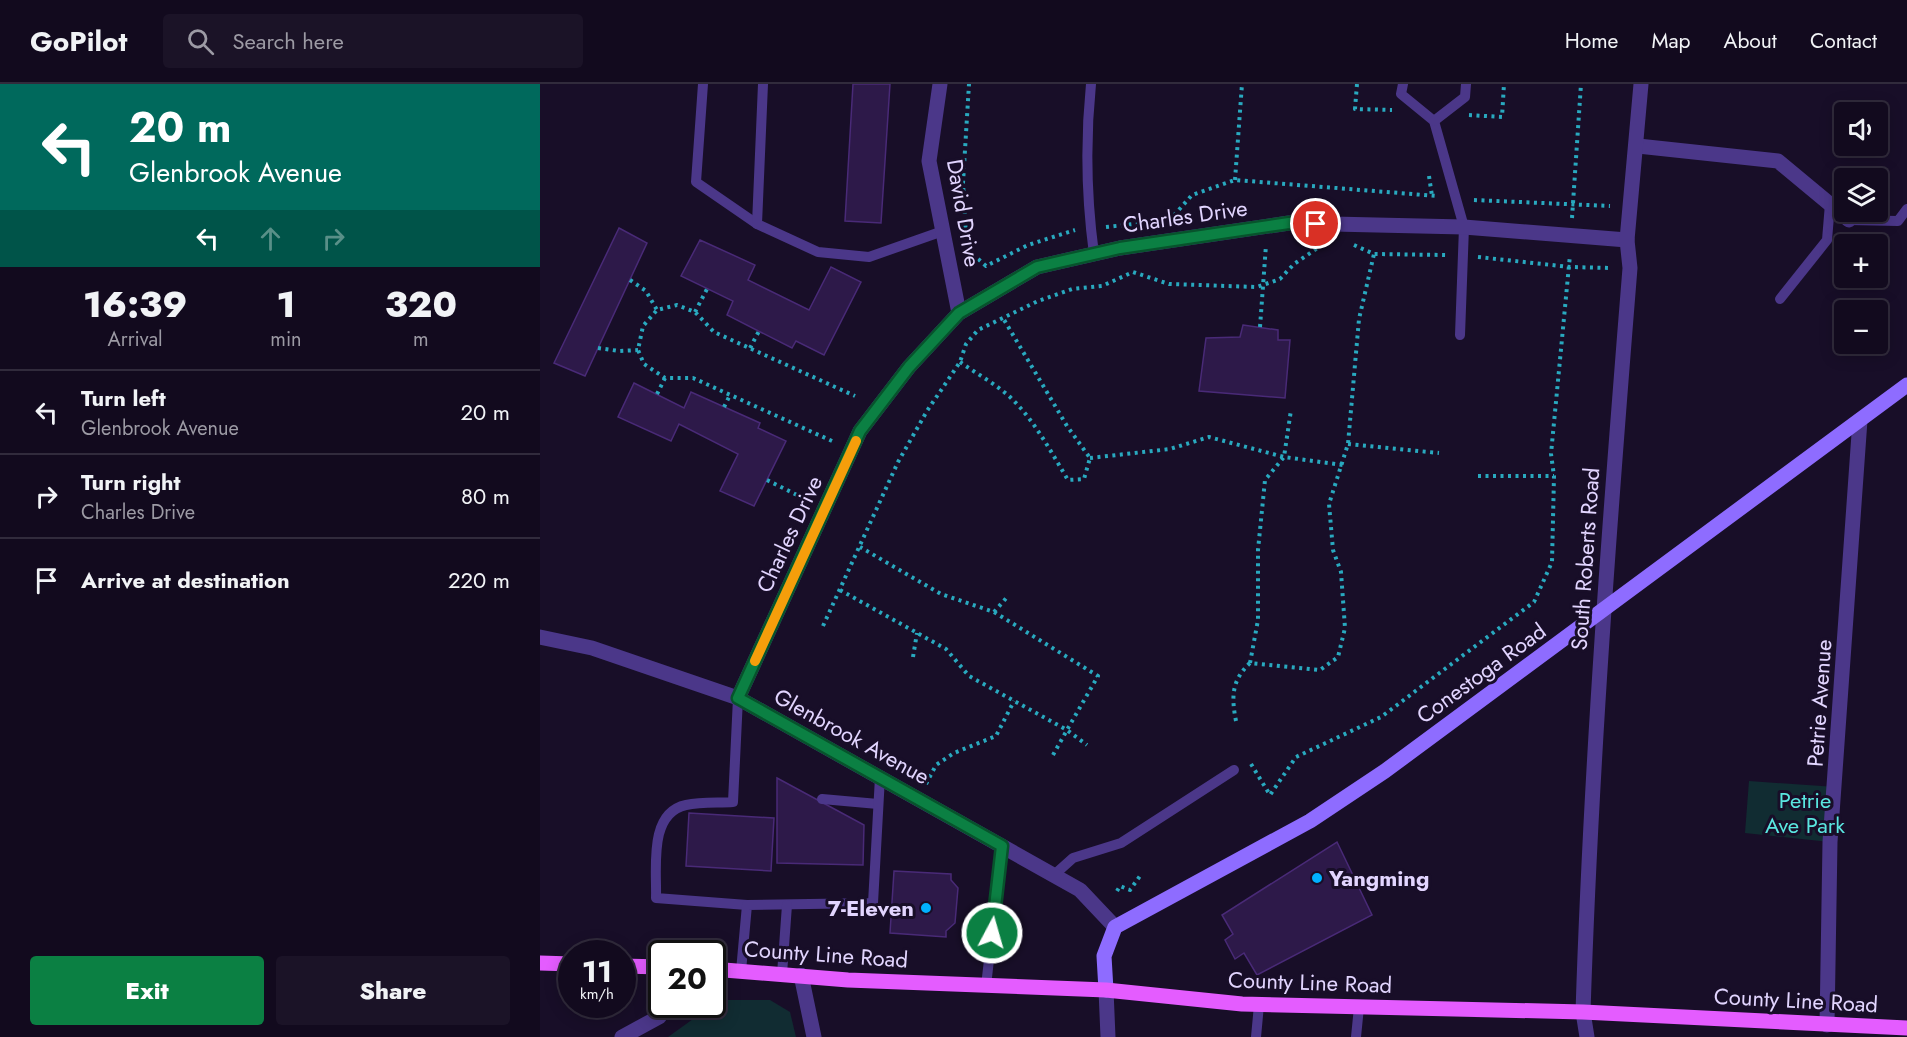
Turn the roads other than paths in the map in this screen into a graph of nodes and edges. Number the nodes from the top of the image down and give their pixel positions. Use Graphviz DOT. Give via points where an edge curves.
graph roads {
  1 [pos="703,84"];
  2 [pos="763,84"];
  3 [pos="940,84"];
  4 [pos="1091,84"];
  5 [pos="1402,84"];
  6 [pos="1466,84"];
  7 [pos="1641,84"];
  8 [pos="1434,121"];
  9 [pos="1638,146"];
  10 [pos="1830,204"];
  11 [pos="1834,207"];
  12 [pos="1907,209"];
  13 [pos="1888,221"];
  14 [pos="757,224"];
  15 [pos="1464,227"];
  16 [pos="943,231"];
  17 [pos="1627,240"];
  18 [pos="1094,254"];
  19 [pos="1780,299"];
  20 [pos="959,313"];
  21 [pos="1460,335"];
  22 [pos="1907,385"];
  23 [pos="1860,420"];
  24 [pos="1603,612"];
  25 [pos="540,637"];
  26 [pos="738,698"];
  27 [pos="1234,770"];
  28 [pos="880,777"];
  29 [pos="822,799"];
  30 [pos="878,804"];
  31 [pos="1002,846"];
  32 [pos="1054,874"];
  33 [pos="787,904"];
  34 [pos="747,905"];
  35 [pos="1115,927"];
  36 [pos="540,963"];
  37 [pos="558,964"];
  38 [pos="726,970"];
  39 [pos="741,971"];
  40 [pos="782,974"];
  41 [pos="801,975"];
  42 [pos="986,986"];
  43 [pos="1106,990"];
  44 [pos="1259,1005"];
  45 [pos="1359,1007"];
  46 [pos="1583,1012"];
  47 [pos="657,1018"];
  48 [pos="1827,1025"];
  49 [pos="1907,1028"];
  50 [pos="622,1037"];
  51 [pos="814,1037"];
  52 [pos="1108,1037"];
  53 [pos="1256,1037"];
  54 [pos="1356,1037"];
  55 [pos="1587,1037"];
  1 -- 14 [label="lane" via="696,182"];
  2 -- 14 [label="lane"];
  3 -- 16 [label="street, David Drive" via="929,161"];
  4 -- 18 [label="lane" via="1086,193"];
  5 -- 8 [label="lane" via="1401,94"];
  6 -- 8 [label="lane" via="1465,97"];
  7 -- 9 [label="street, South Roberts Road"];
  8 -- 15 [label="lane"];
  9 -- 10 [label="street" via="1778,161"];
  9 -- 17 [label="street, South Roberts Road"];
  10 -- 11 [label="street"];
  10 -- 19 [label="lane" via="1827,240"];
  12 -- 13 [label="lane" via="1898,221"];
  14 -- 16 [label="lane" via="818,252 869,257"];
  15 -- 17 [label="street, Charles Drive"];
  15 -- 18 [label="street, Charles Drive" via="1289,223"];
  15 -- 21 [label="lane"];
  16 -- 20 [label="street, David Drive"];
  17 -- 24 [label="street, South Roberts Road" via="1630,268"];
  18 -- 20 [label="street, Charles Drive" via="1037,267"];
  20 -- 26 [label="street, Charles Drive" via="909,367 860,431"];
  22 -- 23 [label="main road, Conestoga Road"];
  23 -- 24 [label="main road, Conestoga Road"];
  23 -- 48 [label="street, Petrie Avenue" via="1830,842"];
  24 -- 35 [label="main road, Conestoga Road" via="1310,821"];
  24 -- 46 [label="street, South Roberts Road" via="1586,891"];
  25 -- 26 [label="street, Glenbrook Avenue" via="592,648"];
  26 -- 28 [label="street, Glenbrook Avenue"];
  26 -- 34 [label="lane" via="733,802 684,805 666,817 658,837 656,898"];
  27 -- 32 [label="lane" via="1120,843 1073,858"];
  28 -- 30 [label="lane"];
  28 -- 31 [label="street, Glenbrook Avenue"];
  29 -- 30 [label="lane"];
  30 -- 33 [label="lane" via="873,903"];
  31 -- 32 [label="street, Glenbrook Avenue"];
  31 -- 42 [label="lane"];
  32 -- 35 [label="street, Glenbrook Avenue" via="1080,890"];
  33 -- 34 [label="lane"];
  33 -- 40 [label="lane"];
  34 -- 39 [label="lane"];
  35 -- 43 [label="main road" via="1104,956"];
  36 -- 37 [label="main road"];
  38 -- 39 [label="main road, County Line Road"];
  39 -- 40 [label="main road, County Line Road"];
  40 -- 41 [label="main road, County Line Road"];
  41 -- 42 [label="main road, County Line Road"];
  41 -- 51 [label="street"];
  42 -- 43 [label="main road, County Line Road"];
  43 -- 44 [label="main road, County Line Road"];
  43 -- 52 [label="street"];
  44 -- 45 [label="main road, County Line Road"];
  44 -- 53 [label="lane"];
  45 -- 46 [label="main road, County Line Road"];
  45 -- 54 [label="lane"];
  46 -- 48 [label="main road, County Line Road"];
  46 -- 55 [label="street, South Roberts Road"];
  47 -- 50 [label="street"];
  48 -- 49 [label="main road, County Line Road"];
}
